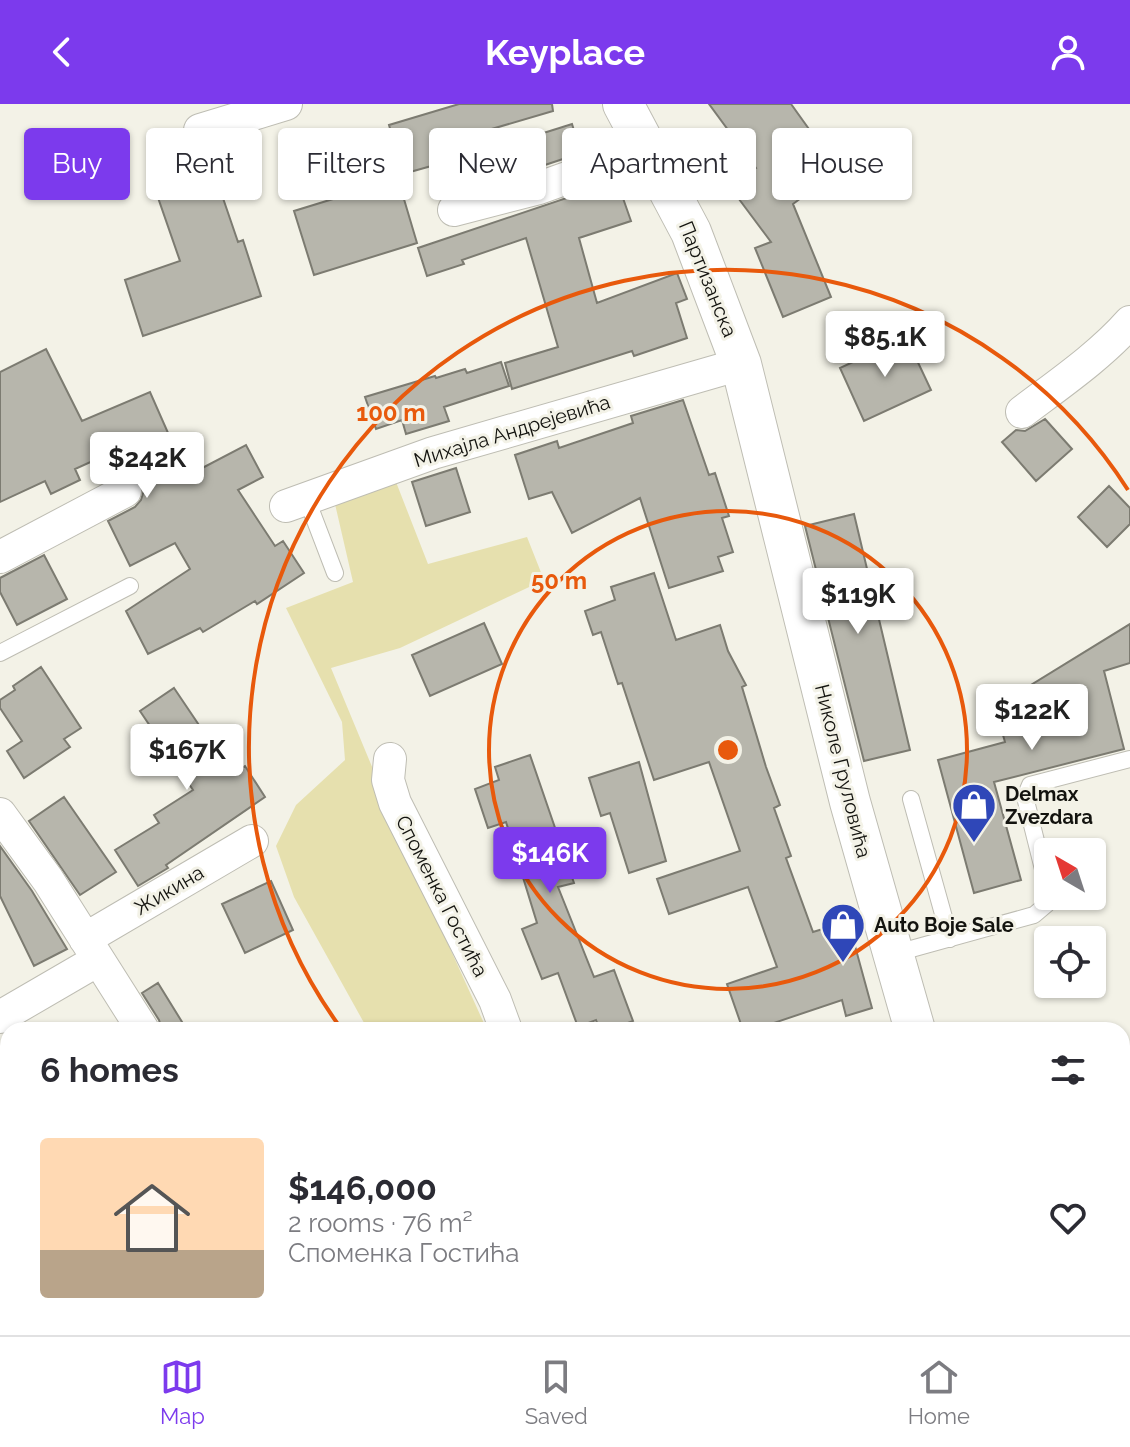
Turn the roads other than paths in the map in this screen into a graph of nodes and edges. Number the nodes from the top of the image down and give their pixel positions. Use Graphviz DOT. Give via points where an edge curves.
graph roads {
  1 [pos="286,104"];
  2 [pos="623,104"];
  3 [pos="207,128"];
  4 [pos="636,128"];
  5 [pos="562,180"];
  6 [pos="674,200"];
  7 [pos="454,210"];
  8 [pos="1130,322"];
  9 [pos="741,364"];
  10 [pos="1022,412"];
  11 [pos="766,465"];
  12 [pos="125,491"];
  13 [pos="296,502"];
  14 [pos="0,557"];
  15 [pos="335,573"];
  16 [pos="130,586"];
  17 [pos="0,653"];
  18 [pos="390,759"];
  19 [pos="1130,759"];
  20 [pos="911,799"];
  21 [pos="0,814"];
  22 [pos="1035,838"];
  23 [pos="252,841"];
  24 [pos="1040,910"];
  25 [pos="950,939"];
  26 [pos="92,950"];
  27 [pos="892,955"];
  28 [pos="0,1017"];
  29 [pos="138,1022"];
  30 [pos="503,1022"];
  31 [pos="913,1022"];
  1 -- 3 [label="street"];
  2 -- 4 [label="street, Партизанска"];
  5 -- 7 [label="street"];
  6 -- 9 [label="street, Партизанска"];
  8 -- 10 [label="street"];
  9 -- 11 [label="street, Партизанска"];
  9 -- 13 [label="street, Михајла Андрејевића" via="433,453"];
  11 -- 27 [label="street, Николе Груловића"];
  12 -- 14 [label="street"];
  13 -- 15 [label="lane"];
  16 -- 17 [label="lane"];
  18 -- 30 [label="street, Споменка Гостића" via="388,780 395,803"];
  19 -- 22 [label="lane" via="1030,785 1025,797"];
  20 -- 25 [label="lane"];
  21 -- 26 [label="street"];
  23 -- 26 [label="street, Жикина"];
  24 -- 25 [label="lane"];
  25 -- 27 [label="lane"];
  26 -- 28 [label="street, Жикина"];
  26 -- 29 [label="street"];
  27 -- 31 [label="street, Николе Груловића"];
}
